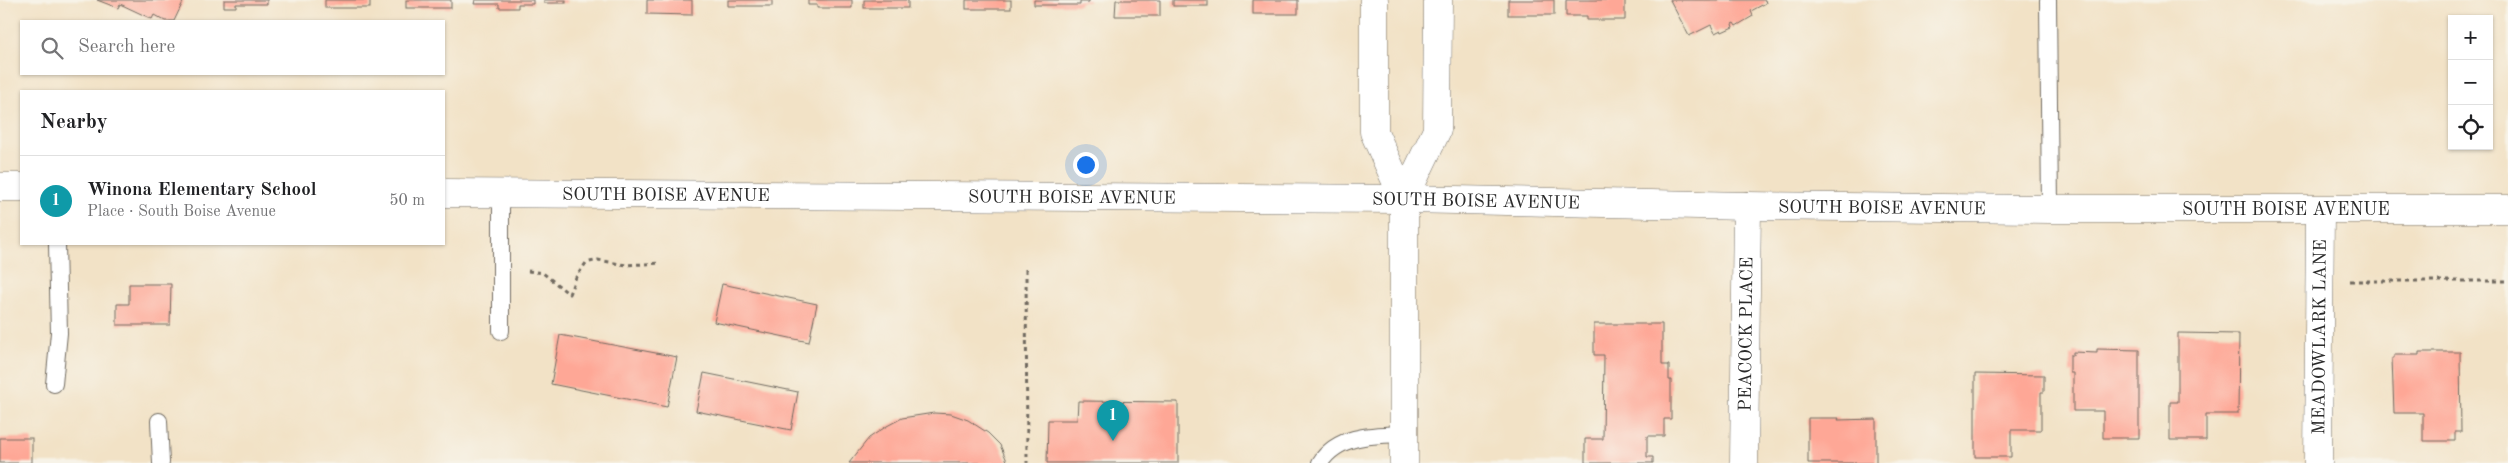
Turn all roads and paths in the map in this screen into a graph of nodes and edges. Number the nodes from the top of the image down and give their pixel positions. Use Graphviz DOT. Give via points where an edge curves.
graph roads {
  1 [pos="1374,0"];
  2 [pos="1438,0"];
  3 [pos="2048,0"];
  4 [pos="0,187"];
  5 [pos="20,187"];
  6 [pos="445,193"];
  7 [pos="501,194"];
  8 [pos="1404,199"];
  9 [pos="1746,206"];
  10 [pos="2050,209"];
  11 [pos="2508,210"];
  12 [pos="2320,211"];
  13 [pos="57,245"];
  14 [pos="661,264"];
  15 [pos="1026,269"];
  16 [pos="522,270"];
  17 [pos="2347,281"];
  18 [pos="2508,281"];
  19 [pos="501,331"];
  20 [pos="54,384"];
  21 [pos="160,421"];
  22 [pos="1404,434"];
  23 [pos="161,463"];
  24 [pos="1027,463"];
  25 [pos="1320,463"];
  26 [pos="1404,463"];
  27 [pos="1744,463"];
  28 [pos="2318,463"];
  1 -- 8 [label="main road" via="1374,132"];
  2 -- 8 [label="main road" via="1437,130"];
  3 -- 10 [label="lane"];
  4 -- 5 [label="main road"];
  6 -- 7 [label="main road, SOUTH BOISE AVENUE"];
  7 -- 8 [label="main road, SOUTH BOISE AVENUE"];
  7 -- 19 [label="lane"];
  8 -- 9 [label="main road, SOUTH BOISE AVENUE"];
  8 -- 22 [label="main road"];
  9 -- 10 [label="main road, SOUTH BOISE AVENUE"];
  9 -- 27 [label="main road, PEACOCK PLACE"];
  10 -- 12 [label="main road, SOUTH BOISE AVENUE"];
  11 -- 12 [label="main road, SOUTH BOISE AVENUE"];
  12 -- 28 [label="main road, MEADOWLARK LANE"];
  13 -- 20 [label="lane" via="59,333"];
  14 -- 16 [label="path" via="626,265 598,260 586,263 569,294 543,273"];
  15 -- 24 [label="path"];
  17 -- 18 [label="path"];
  21 -- 23 [label="lane"];
  22 -- 25 [label="lane" via="1363,435 1349,440"];
  22 -- 26 [label="main road"];
}
